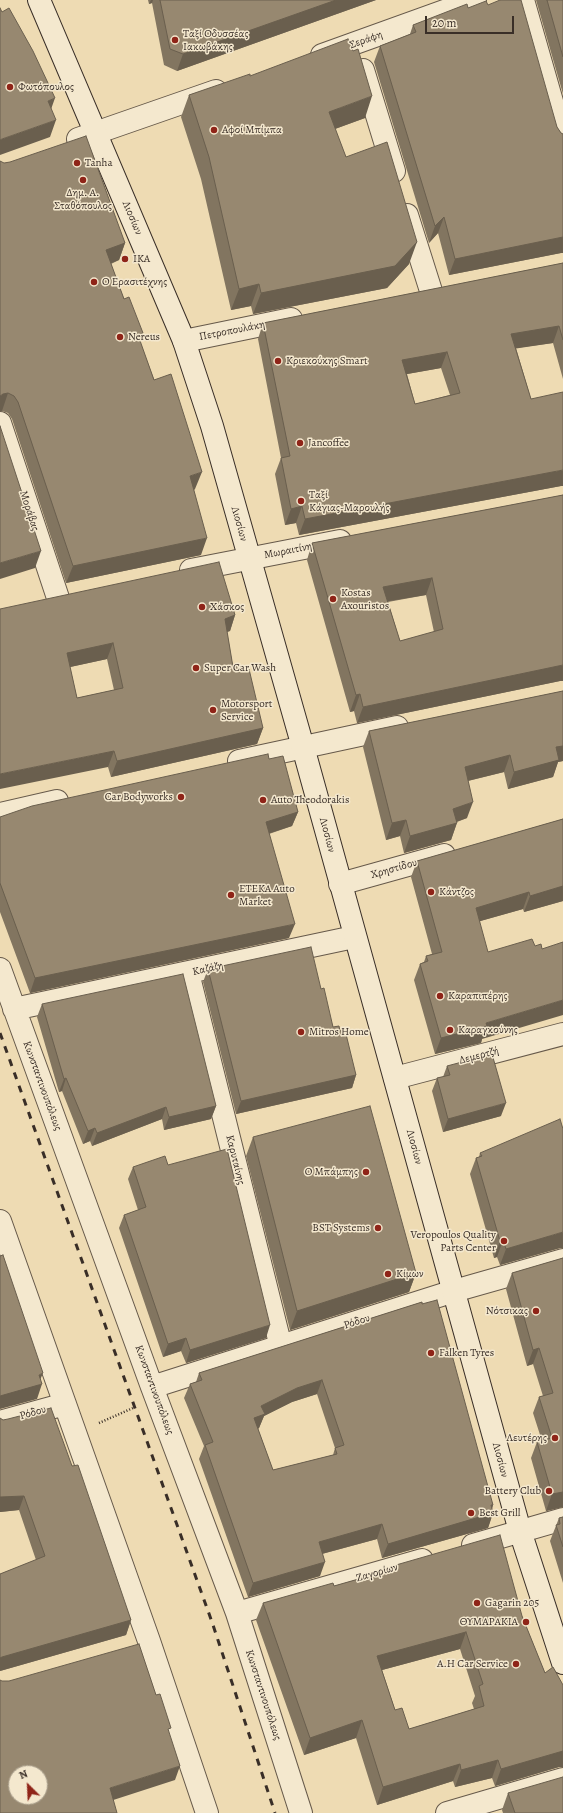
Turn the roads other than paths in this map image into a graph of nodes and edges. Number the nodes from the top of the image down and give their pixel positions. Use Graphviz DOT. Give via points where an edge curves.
graph roads {
  1 [pos="39,0"];
  2 [pos="475,0"];
  3 [pos="523,0"];
  4 [pos="355,44"];
  5 [pos="303,62"];
  6 [pos="237,84"];
  7 [pos="97,132"];
  8 [pos="563,140"];
  9 [pos="60,146"];
  10 [pos="454,286"];
  11 [pos="431,291"];
  12 [pos="408,296"];
  13 [pos="307,316"];
  14 [pos="184,341"];
  15 [pos="0,423"];
  16 [pos="362,536"];
  17 [pos="248,558"];
  18 [pos="172,574"];
  19 [pos="81,593"];
  20 [pos="58,598"];
  21 [pos="36,603"];
  22 [pos="419,723"];
  23 [pos="303,747"];
  24 [pos="218,766"];
  25 [pos="78,797"];
  26 [pos="0,814"];
  27 [pos="463,849"];
  28 [pos="340,884"];
  29 [pos="354,937"];
  30 [pos="0,969"];
  31 [pos="188,973"];
  32 [pos="14,1009"];
  33 [pos="563,1034"];
  34 [pos="395,1078"];
  35 [pos="0,1221"];
  36 [pos="563,1260"];
  37 [pos="454,1291"];
  38 [pos="281,1347"];
  39 [pos="152,1387"];
  40 [pos="65,1404"];
  41 [pos="0,1422"];
  42 [pos="563,1519"];
  43 [pos="520,1531"];
  44 [pos="237,1613"];
  45 [pos="149,1641"];
  46 [pos="127,1648"];
  47 [pos="563,1664"];
  48 [pos="563,1779"];
  49 [pos="207,1813"];
  50 [pos="302,1813"];
  51 [pos="447,1813"];
  1 -- 7 [label="street, Λιοσίων"];
  2 -- 4 [label="street, Σεράφη"];
  3 -- 8 [label="street"];
  4 -- 5 [label="street, Σεράφη"];
  4 -- 11 [label="street"];
  6 -- 7 [label="street"];
  7 -- 9 [label="street"];
  7 -- 14 [label="street, Λιοσίων"];
  10 -- 11 [label="street"];
  11 -- 12 [label="street"];
  13 -- 14 [label="street, Πετροπουλάκη"];
  14 -- 17 [label="street, Λιοσίων" via="212,426"];
  15 -- 20 [label="street, Μοράβας"];
  16 -- 17 [label="street, Μωραιτίνη"];
  17 -- 18 [label="street, Μωραιτίνη"];
  17 -- 23 [label="street, Λιοσίων"];
  19 -- 20 [label="street"];
  20 -- 21 [label="street"];
  22 -- 23 [label="street"];
  23 -- 24 [label="street"];
  23 -- 28 [label="street, Λιοσίων"];
  25 -- 26 [label="street"];
  27 -- 28 [label="street, Χρηστίδου"];
  28 -- 29 [label="street, Λιοσίων"];
  29 -- 31 [label="street, Καζάζη"];
  29 -- 34 [label="street, Λιοσίων"];
  30 -- 32 [label="street, Κωνσταντινουπόλεως"];
  31 -- 32 [label="street, Καζάζη"];
  31 -- 38 [label="street, Καρυταίνης"];
  32 -- 39 [label="street, Κωνσταντινουπόλεως"];
  33 -- 34 [label="street, Δεμερτζή"];
  34 -- 37 [label="street, Λιοσίων"];
  35 -- 40 [label="street"];
  36 -- 37 [label="street, Ρόδου"];
  37 -- 38 [label="street, Ρόδου"];
  37 -- 43 [label="street, Λιοσίων"];
  38 -- 39 [label="street, Ρόδου"];
  39 -- 44 [label="street, Κωνσταντινουπόλεως"];
  40 -- 41 [label="street, Ρόδου"];
  40 -- 45 [label="street"];
  42 -- 43 [label="street, Ζαγορίων"];
  43 -- 44 [label="street, Ζαγορίων"];
  43 -- 47 [label="street, Λιοσίων"];
  44 -- 50 [label="street, Κωνσταντινουπόλεως"];
  45 -- 46 [label="street"];
  45 -- 49 [label="street"];
  48 -- 51 [label="street"];
}
